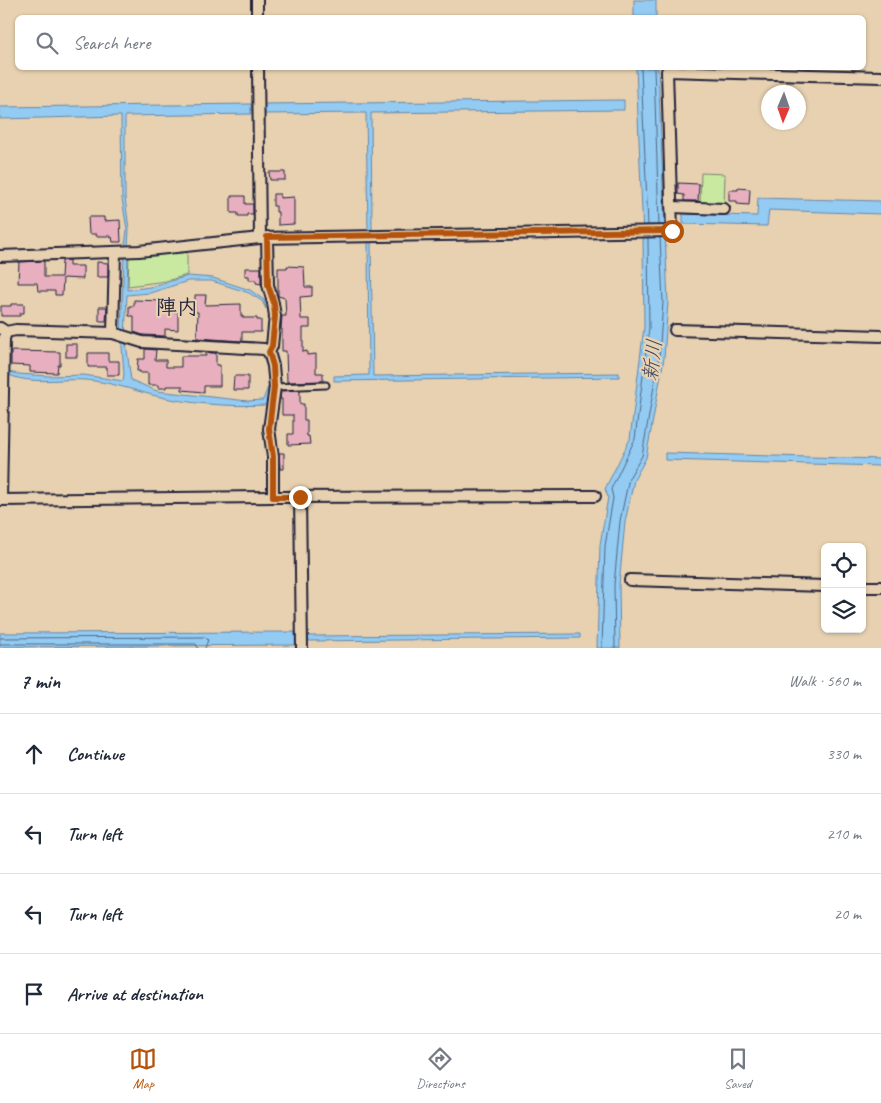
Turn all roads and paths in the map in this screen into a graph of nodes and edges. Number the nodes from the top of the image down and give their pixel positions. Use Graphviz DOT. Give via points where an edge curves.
graph roads {
  1 [pos="257,0"];
  2 [pos="257,15"];
  3 [pos="258,70"];
  4 [pos="881,77"];
  5 [pos="672,207"];
  6 [pos="724,209"];
  7 [pos="263,237"];
  8 [pos="115,252"];
  9 [pos="0,256"];
  10 [pos="3,330"];
  11 [pos="675,330"];
  12 [pos="120,335"];
  13 [pos="881,336"];
  14 [pos="269,352"];
  15 [pos="326,385"];
  16 [pos="274,387"];
  17 [pos="595,496"];
  18 [pos="273,497"];
  19 [pos="300,497"];
  20 [pos="0,500"];
  21 [pos="630,580"];
  22 [pos="821,586"];
  23 [pos="866,587"];
  24 [pos="881,587"];
  25 [pos="302,648"];
  1 -- 2 [label="street"];
  3 -- 7 [label="street"];
  4 -- 5 [label="street" via="667,71"];
  5 -- 6 [label="street"];
  5 -- 7 [label="street" via="672,231 668,232"];
  7 -- 8 [label="street"];
  7 -- 14 [label="street" via="275,316"];
  8 -- 9 [label="street"];
  8 -- 12 [label="street"];
  10 -- 12 [label="street"];
  10 -- 20 [label="street"];
  11 -- 13 [label="street"];
  12 -- 14 [label="street" via="142,342 264,349"];
  14 -- 16 [label="street"];
  15 -- 16 [label="lane"];
  16 -- 18 [label="street" via="269,429"];
  17 -- 19 [label="street"];
  18 -- 19 [label="street"];
  18 -- 20 [label="street"];
  19 -- 25 [label="street"];
  21 -- 22 [label="street"];
  23 -- 24 [label="street"];
}
